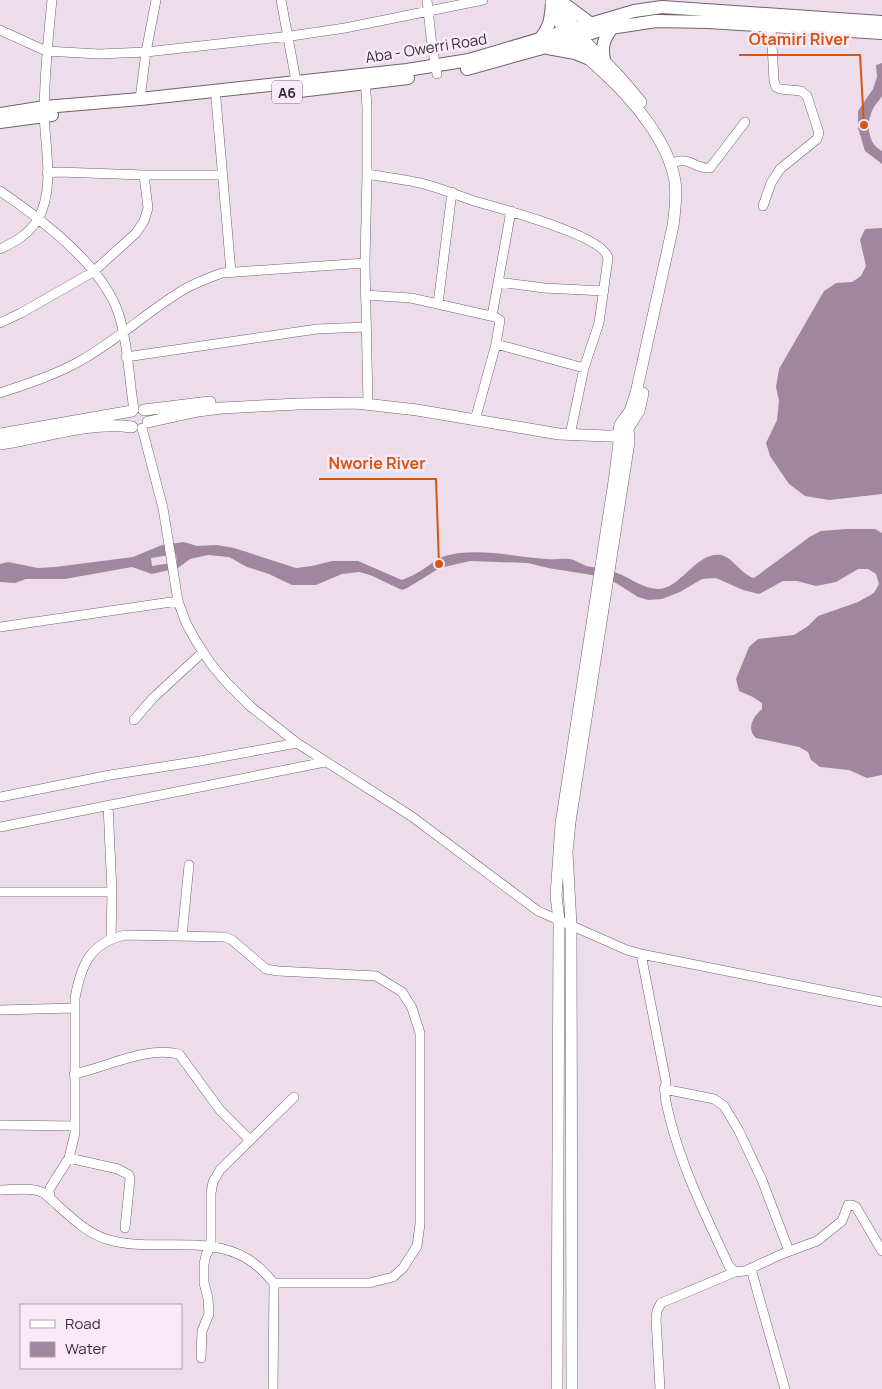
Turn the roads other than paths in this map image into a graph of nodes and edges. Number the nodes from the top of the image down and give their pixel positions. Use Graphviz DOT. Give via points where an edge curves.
graph roads {
  1 [pos="52,0"];
  2 [pos="156,0"];
  3 [pos="281,0"];
  4 [pos="427,0"];
  5 [pos="483,0"];
  6 [pos="557,2"];
  7 [pos="664,4"];
  8 [pos="427,11"];
  9 [pos="882,22"];
  10 [pos="590,24"];
  11 [pos="613,27"];
  12 [pos="771,27"];
  13 [pos="0,30"];
  14 [pos="882,33"];
  15 [pos="572,34"];
  16 [pos="287,37"];
  17 [pos="543,43"];
  18 [pos="46,52"];
  19 [pos="146,52"];
  20 [pos="587,58"];
  21 [pos="604,60"];
  22 [pos="437,69"];
  23 [pos="365,79"];
  24 [pos="297,87"];
  25 [pos="140,99"];
  26 [pos="216,99"];
  27 [pos="44,111"];
  28 [pos="0,114"];
  29 [pos="0,122"];
  30 [pos="745,122"];
  31 [pos="675,162"];
  32 [pos="47,173"];
  33 [pos="367,174"];
  34 [pos="144,175"];
  35 [pos="223,175"];
  36 [pos="0,191"];
  37 [pos="452,192"];
  38 [pos="763,206"];
  39 [pos="511,211"];
  40 [pos="38,218"];
  41 [pos="0,249"];
  42 [pos="365,263"];
  43 [pos="93,272"];
  44 [pos="231,272"];
  45 [pos="498,282"];
  46 [pos="604,291"];
  47 [pos="365,295"];
  48 [pos="438,304"];
  49 [pos="492,316"];
  50 [pos="0,322"];
  51 [pos="366,327"];
  52 [pos="123,334"];
  53 [pos="496,344"];
  54 [pos="126,357"];
  55 [pos="584,368"];
  56 [pos="0,393"];
  57 [pos="369,401"];
  58 [pos="137,410"];
  59 [pos="476,417"];
  60 [pos="141,426"];
  61 [pos="622,430"];
  62 [pos="571,432"];
  63 [pos="0,434"];
  64 [pos="0,444"];
  65 [pos="600,595"];
  66 [pos="178,601"];
  67 [pos="0,626"];
  68 [pos="203,652"];
  69 [pos="134,720"];
  70 [pos="297,743"];
  71 [pos="325,762"];
  72 [pos="0,797"];
  73 [pos="108,805"];
  74 [pos="0,827"];
  75 [pos="189,864"];
  76 [pos="0,892"];
  77 [pos="112,892"];
  78 [pos="559,920"];
  79 [pos="571,925"];
  80 [pos="182,936"];
  81 [pos="111,938"];
  82 [pos="642,954"];
  83 [pos="882,1002"];
  84 [pos="74,1008"];
  85 [pos="0,1010"];
  86 [pos="74,1074"];
  87 [pos="664,1089"];
  88 [pos="294,1098"];
  89 [pos="0,1125"];
  90 [pos="75,1126"];
  91 [pos="250,1140"];
  92 [pos="69,1158"];
  93 [pos="0,1190"];
  94 [pos="46,1191"];
  95 [pos="125,1228"];
  96 [pos="211,1246"];
  97 [pos="789,1251"];
  98 [pos="882,1251"];
  99 [pos="751,1268"];
  100 [pos="735,1272"];
  101 [pos="274,1283"];
  102 [pos="201,1358"];
  103 [pos="273,1389"];
  104 [pos="556,1389"];
  105 [pos="572,1389"];
  106 [pos="660,1389"];
  107 [pos="784,1389"];
  1 -- 18 [label="street"];
  2 -- 19 [label="street"];
  3 -- 16 [label="street"];
  4 -- 8 [label="street"];
  5 -- 8 [label="street"];
  6 -- 10 [label="highway"];
  6 -- 15 [label="main road"];
  6 -- 17 [label="highway"];
  7 -- 9 [label="highway, Aba - Owerri Road / A6"];
  7 -- 10 [label="highway, Aba - Owerri Road / A6"];
  8 -- 16 [label="street"];
  8 -- 22 [label="street"];
  10 -- 15 [label="highway, Aba - Owerri Road / A6"];
  11 -- 12 [label="highway, Aba - Owerri Road / A6" via="656,21"];
  11 -- 15 [label="highway, Aba - Owerri Road / A6"];
  11 -- 21 [label="highway" via="603,44"];
  12 -- 14 [label="highway, Aba - Owerri Road / A6"];
  12 -- 38 [label="street" via="776,87 801,91 808,96 819,132 817,139 780,169"];
  13 -- 18 [label="street"];
  15 -- 17 [label="highway, Aba - Owerri Road / A6"];
  15 -- 20 [label="main road"];
  15 -- 21 [label="main road"];
  16 -- 19 [label="street"];
  16 -- 24 [label="street"];
  17 -- 20 [label="highway"];
  17 -- 22 [label="highway, Aba - Owerri Road / A6" via="486,65"];
  18 -- 19 [label="street"];
  18 -- 27 [label="street"];
  19 -- 25 [label="street"];
  20 -- 61 [label="main road" via="642,115 663,150 674,180 676,210 636,393"];
  21 -- 31 [label="main road" via="647,109"];
  22 -- 23 [label="highway, Aba - Owerri Road / A6"];
  23 -- 24 [label="highway, Aba - Owerri Road / A6"];
  23 -- 33 [label="street"];
  24 -- 25 [label="highway, Aba - Owerri Road / A6"];
  24 -- 26 [label="highway, Aba - Owerri Road / A6"];
  25 -- 27 [label="highway, Aba - Owerri Road / A6"];
  26 -- 27 [label="highway, Aba - Owerri Road / A6"];
  26 -- 35 [label="street"];
  27 -- 28 [label="highway, Aba - Owerri Road / A6"];
  27 -- 29 [label="highway, Aba - Owerri Road / A6" via="20,120"];
  27 -- 32 [label="street"];
  30 -- 31 [label="street" via="710,168 683,160"];
  31 -- 61 [label="main road" via="682,189 680,226 639,411"];
  32 -- 34 [label="street"];
  32 -- 40 [label="street" via="47,194"];
  33 -- 37 [label="street"];
  33 -- 42 [label="street"];
  34 -- 35 [label="street"];
  34 -- 43 [label="street" via="148,208 144,221 136,233"];
  35 -- 44 [label="street"];
  36 -- 40 [label="street"];
  37 -- 39 [label="street"];
  37 -- 48 [label="street"];
  39 -- 45 [label="street"];
  39 -- 46 [label="street" via="571,231 606,251"];
  40 -- 41 [label="street" via="27,232"];
  40 -- 43 [label="street"];
  42 -- 44 [label="street"];
  42 -- 47 [label="street"];
  43 -- 50 [label="street"];
  43 -- 52 [label="street" via="111,297"];
  44 -- 52 [label="street" via="185,289"];
  45 -- 46 [label="street"];
  45 -- 49 [label="street"];
  46 -- 55 [label="street" via="599,323"];
  47 -- 48 [label="street"];
  47 -- 51 [label="street"];
  48 -- 49 [label="street"];
  49 -- 53 [label="street" via="501,323"];
  51 -- 54 [label="street" via="317,329"];
  51 -- 57 [label="street"];
  52 -- 54 [label="street"];
  52 -- 56 [label="street" via="79,362"];
  53 -- 55 [label="street"];
  53 -- 59 [label="street"];
  54 -- 58 [label="street"];
  55 -- 62 [label="street"];
  57 -- 58 [label="main road" via="243,399"];
  57 -- 59 [label="main road"];
  57 -- 60 [label="main road" via="220,408"];
  58 -- 60 [label="main road" via="148,416"];
  58 -- 60 [label="main road" via="128,418"];
  58 -- 63 [label="main road"];
  59 -- 62 [label="main road"];
  60 -- 64 [label="main road" via="90,426"];
  60 -- 66 [label="street" via="163,508"];
  61 -- 62 [label="main road" via="608,428"];
  61 -- 65 [label="main road"];
  65 -- 78 [label="main road" via="561,824 556,896"];
  65 -- 79 [label="main road" via="567,852"];
  66 -- 67 [label="street"];
  66 -- 68 [label="street" via="186,623"];
  68 -- 69 [label="street"];
  68 -- 70 [label="street" via="250,706"];
  70 -- 71 [label="street"];
  70 -- 72 [label="street"];
  71 -- 73 [label="street"];
  71 -- 78 [label="street" via="411,816 538,911"];
  73 -- 74 [label="street"];
  73 -- 77 [label="street"];
  75 -- 80 [label="street"];
  76 -- 77 [label="street"];
  77 -- 81 [label="street"];
  78 -- 79 [label="street"];
  78 -- 104 [label="main road"];
  79 -- 82 [label="street"];
  79 -- 105 [label="main road"];
  80 -- 81 [label="street" via="125,935"];
  80 -- 101 [label="street" via="225,937 266,969 376,976 402,992 412,1008 420,1033 420,1224 417,1246 403,1268 385,1279 369,1283"];
  81 -- 84 [label="street" via="93,951 85,964 78,979"];
  82 -- 83 [label="street"];
  82 -- 87 [label="street" via="666,1082"];
  84 -- 85 [label="street"];
  84 -- 86 [label="street"];
  86 -- 90 [label="street"];
  86 -- 91 [label="street" via="140,1054 179,1054 220,1110"];
  87 -- 97 [label="street" via="714,1099 724,1106 762,1180"];
  87 -- 100 [label="street" via="676,1141 692,1185 729,1266"];
  88 -- 91 [label="street"];
  89 -- 90 [label="street"];
  90 -- 92 [label="street"];
  91 -- 96 [label="street" via="220,1170 213,1182"];
  92 -- 94 [label="street"];
  92 -- 95 [label="street" via="118,1169 128,1175"];
  93 -- 94 [label="street"];
  94 -- 96 [label="street" via="91,1233 106,1239 152,1245"];
  96 -- 101 [label="street" via="244,1257"];
  96 -- 102 [label="street" via="204,1264 209,1314 202,1331"];
  97 -- 98 [label="street" via="816,1241 842,1221 848,1205 852,1204"];
  97 -- 99 [label="street"];
  99 -- 100 [label="street"];
  99 -- 107 [label="street"];
  100 -- 106 [label="street" via="661,1303 656,1319"];
  101 -- 103 [label="street"];
}
